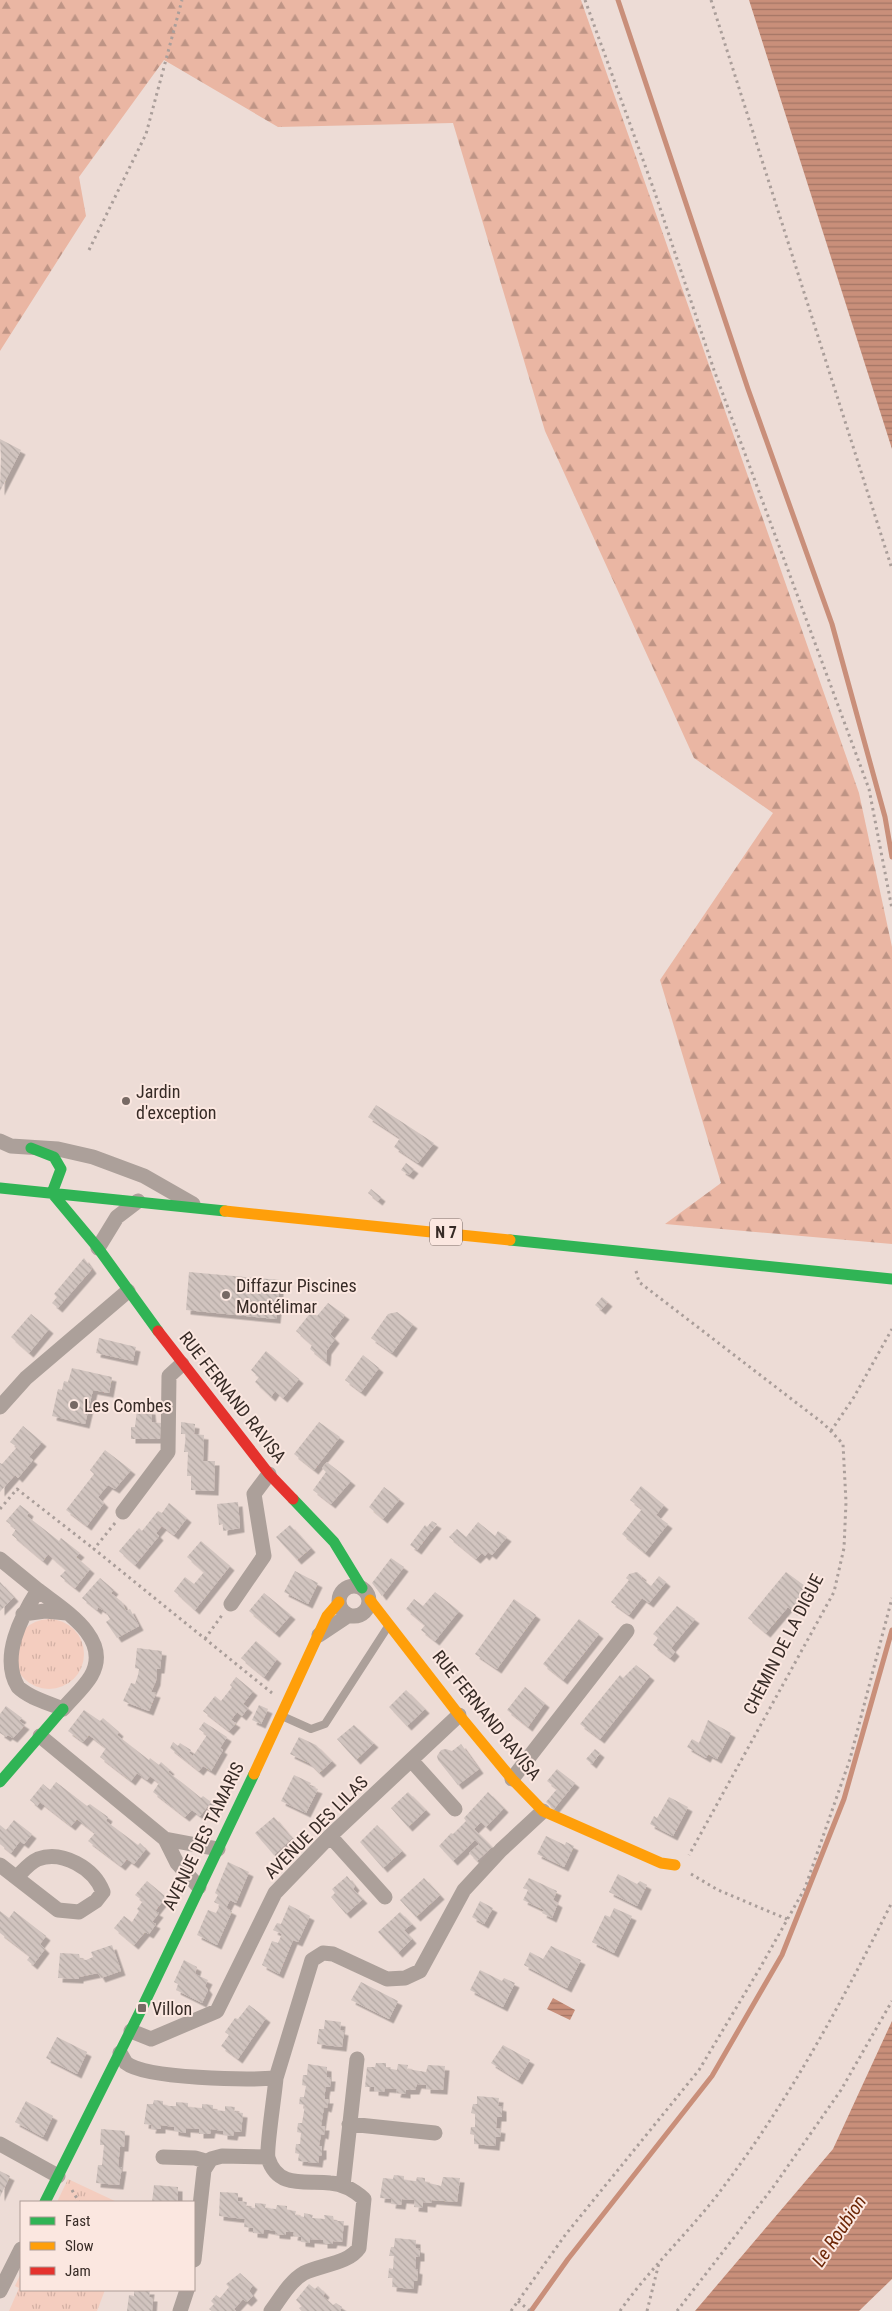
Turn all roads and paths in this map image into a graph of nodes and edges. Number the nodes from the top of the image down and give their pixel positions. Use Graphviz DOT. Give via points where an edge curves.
graph roads {
  1 [pos="182,0"];
  2 [pos="586,0"];
  3 [pos="711,0"];
  4 [pos="89,250"];
  5 [pos="892,569"];
  6 [pos="892,909"];
  7 [pos="0,1141"];
  8 [pos="31,1148"];
  9 [pos="0,1188"];
  10 [pos="52,1193"];
  11 [pos="138,1201"];
  12 [pos="198,1207"];
  13 [pos="98,1248"];
  14 [pos="635,1251"];
  15 [pos="892,1279"];
  16 [pos="128,1290"];
  17 [pos="892,1329"];
  18 [pos="182,1364"];
  19 [pos="0,1407"];
  20 [pos="831,1431"];
  21 [pos="268,1474"];
  22 [pos="0,1509"];
  23 [pos="124,1512"];
  24 [pos="94,1549"];
  25 [pos="0,1559"];
  26 [pos="347,1561"];
  27 [pos="38,1590"];
  28 [pos="342,1596"];
  29 [pos="892,1598"];
  30 [pos="230,1604"];
  31 [pos="361,1604"];
  32 [pos="67,1613"];
  33 [pos="23,1614"];
  34 [pos="387,1621"];
  35 [pos="627,1631"];
  36 [pos="319,1635"];
  37 [pos="205,1639"];
  38 [pos="63,1709"];
  39 [pos="284,1710"];
  40 [pos="460,1715"];
  41 [pos="40,1736"];
  42 [pos="412,1760"];
  43 [pos="512,1779"];
  44 [pos="0,1782"];
  45 [pos="455,1809"];
  46 [pos="543,1811"];
  47 [pos="330,1836"];
  48 [pos="165,1839"];
  49 [pos="218,1848"];
  50 [pos="0,1865"];
  51 [pos="675,1865"];
  52 [pos="17,1877"];
  53 [pos="199,1887"];
  54 [pos="384,1897"];
  55 [pos="892,1902"];
  56 [pos="787,1919"];
  57 [pos="892,2001"];
  58 [pos="130,2031"];
  59 [pos="120,2053"];
  60 [pos="357,2059"];
  61 [pos="276,2078"];
  62 [pos="349,2124"];
  63 [pos="435,2133"];
  64 [pos="0,2144"];
  65 [pos="163,2157"];
  66 [pos="268,2157"];
  67 [pos="209,2162"];
  68 [pos="58,2176"];
  69 [pos="342,2186"];
  70 [pos="46,2201"];
  71 [pos="20,2251"];
  72 [pos="195,2251"];
  73 [pos="659,2263"];
  74 [pos="0,2291"];
  75 [pos="187,2291"];
  76 [pos="518,2301"];
  77 [pos="180,2311"];
  78 [pos="271,2311"];
  79 [pos="511,2311"];
  80 [pos="530,2311"];
  81 [pos="620,2311"];
  82 [pos="647,2311"];
  83 [pos="677,2311"];
  1 -- 4 [label="path" via="146,134"];
  2 -- 6 [label="path" via="714,370 869,788"];
  3 -- 5 [label="path"];
  7 -- 8 [label="street"];
  8 -- 10 [label="street" via="54,1157 61,1169"];
  8 -- 12 [label="street" via="58,1149 101,1160 144,1176"];
  9 -- 10 [label="street, N 7"];
  10 -- 11 [label="street, N 7"];
  10 -- 13 [label="street, RUE FERNAND RAVISA"];
  11 -- 12 [label="street, N 7"];
  11 -- 13 [label="street" via="118,1217"];
  12 -- 14 [label="street, N 7"];
  13 -- 16 [label="street, RUE FERNAND RAVISA"];
  14 -- 15 [label="street, N 7"];
  14 -- 20 [label="path, CHEMIN DE LA DIGUE" via="639,1282"];
  16 -- 18 [label="street, RUE FERNAND RAVISA"];
  16 -- 19 [label="street" via="26,1378"];
  17 -- 20 [label="path"];
  18 -- 21 [label="street, RUE FERNAND RAVISA"];
  18 -- 23 [label="street" via="169,1376 168,1452"];
  20 -- 51 [label="path, CHEMIN DE LA DIGUE" via="843,1444 846,1502 844,1548 834,1592 689,1854"];
  21 -- 26 [label="street, RUE FERNAND RAVISA" via="334,1542"];
  21 -- 30 [label="street" via="254,1494 264,1556"];
  22 -- 24 [label="path" via="17,1489"];
  23 -- 24 [label="path"];
  24 -- 37 [label="path"];
  25 -- 27 [label="street"];
  26 -- 28 [label="street"];
  26 -- 31 [label="street, RUE FERNAND RAVISA"];
  27 -- 32 [label="street"];
  27 -- 33 [label="street"];
  28 -- 31 [label="street" via="342,1609"];
  28 -- 31 [label="street" via="352,1586"];
  28 -- 36 [label="street, AVENUE DES TAMARIS" via="327,1616"];
  29 -- 56 [label="path" via="850,1759 805,1888"];
  30 -- 37 [label="path"];
  31 -- 34 [label="street"];
  31 -- 36 [label="street"];
  32 -- 33 [label="street"];
  32 -- 38 [label="street" via="89,1634 95,1654 91,1676"];
  33 -- 38 [label="street" via="6,1646 9,1673 18,1687"];
  34 -- 39 [label="lane" via="326,1724 311,1729"];
  34 -- 40 [label="street, RUE FERNAND RAVISA"];
  35 -- 43 [label="street"];
  36 -- 39 [label="street, AVENUE DES TAMARIS"];
  37 -- 39 [label="path"];
  38 -- 41 [label="street"];
  39 -- 49 [label="street, AVENUE DES TAMARIS"];
  40 -- 42 [label="street, AVENUE DES LILAS"];
  40 -- 43 [label="street, RUE FERNAND RAVISA"];
  41 -- 44 [label="street"];
  41 -- 48 [label="street"];
  42 -- 45 [label="street"];
  42 -- 47 [label="street, AVENUE DES LILAS"];
  43 -- 46 [label="street, RUE FERNAND RAVISA"];
  46 -- 51 [label="street" via="661,1863"];
  46 -- 61 [label="street" via="464,1890 420,1971 405,1978 387,1979 333,1954 323,1953 312,1960"];
  47 -- 54 [label="street"];
  47 -- 58 [label="street, AVENUE DES LILAS" via="275,1893 217,2011 151,2039"];
  48 -- 49 [label="street"];
  48 -- 53 [label="street" via="177,1863"];
  49 -- 53 [label="street, AVENUE DES TAMARIS"];
  50 -- 52 [label="street"];
  51 -- 56 [label="path" via="718,1890"];
  52 -- 52 [label="street" via="58,1910 79,1912 103,1892 99,1882 69,1859 49,1856 36,1860"];
  53 -- 58 [label="street, AVENUE DES TAMARIS"];
  55 -- 73 [label="path" via="841,2003 780,2107 714,2198"];
  56 -- 76 [label="path" via="699,2070 566,2234"];
  57 -- 83 [label="path" via="841,2090 774,2186"];
  58 -- 59 [label="street, AVENUE DES TAMARIS"];
  59 -- 61 [label="street" via="125,2062 137,2068 168,2073 228,2080"];
  59 -- 68 [label="street, AVENUE DES TAMARIS"];
  60 -- 62 [label="street"];
  61 -- 66 [label="street"];
  62 -- 63 [label="street"];
  62 -- 69 [label="street"];
  64 -- 68 [label="street"];
  65 -- 67 [label="street"];
  66 -- 67 [label="street" via="222,2156"];
  66 -- 69 [label="street" via="276,2172 288,2181 330,2182"];
  67 -- 72 [label="street" via="204,2170"];
  68 -- 70 [label="street, AVENUE DES TAMARIS"];
  69 -- 78 [label="street" via="352,2189 364,2199 359,2248 350,2258 324,2264 302,2274"];
  71 -- 74 [label="street"];
  73 -- 81 [label="path"];
  73 -- 82 [label="path"];
  75 -- 77 [label="street"];
  76 -- 79 [label="path"];
  76 -- 80 [label="path"];
}
